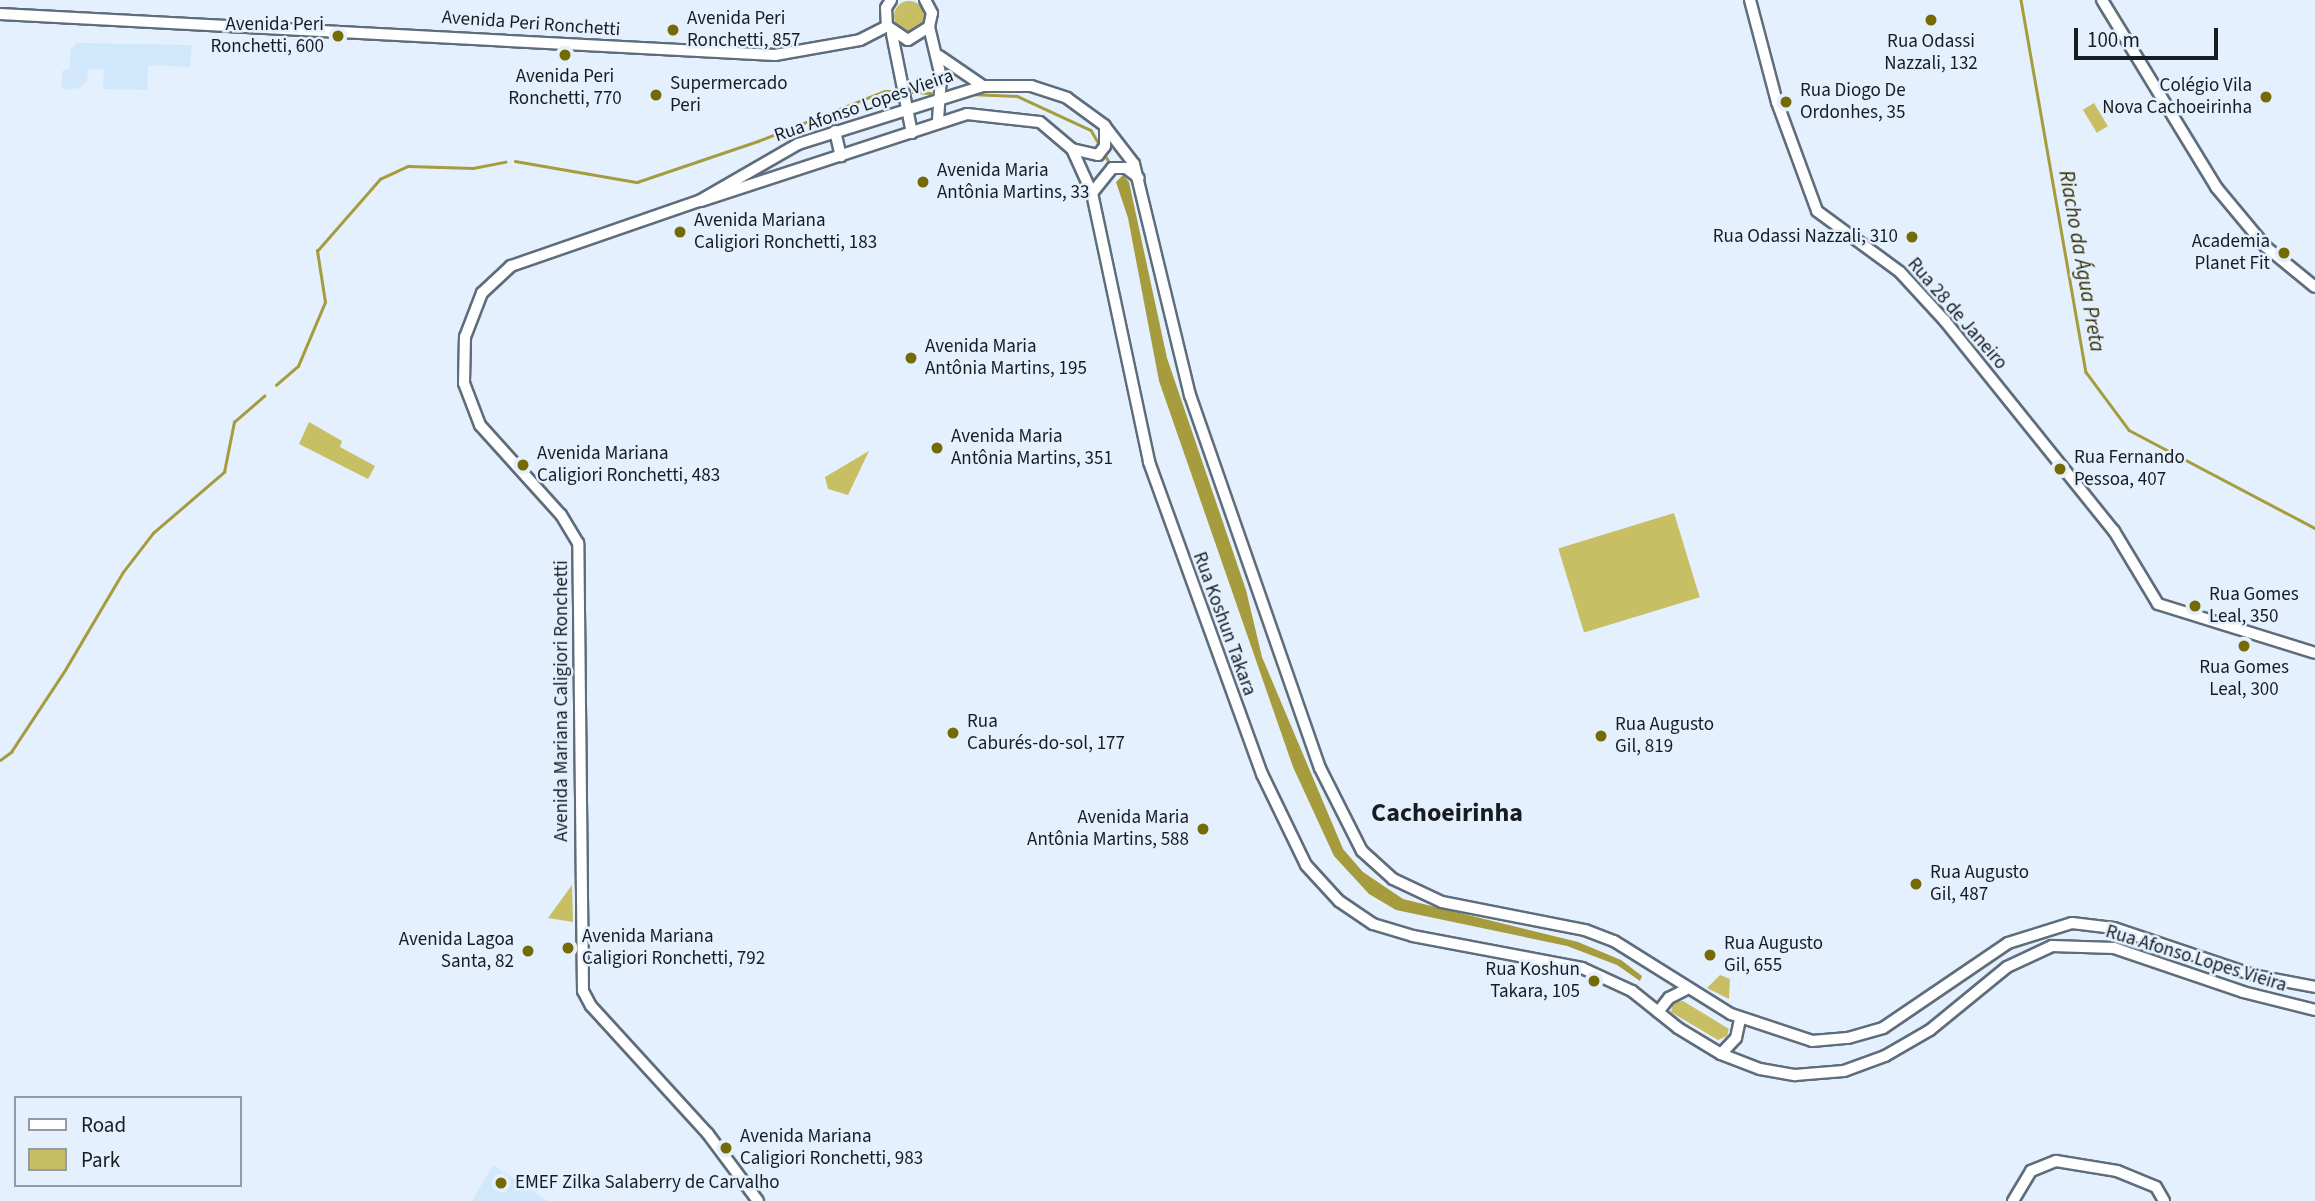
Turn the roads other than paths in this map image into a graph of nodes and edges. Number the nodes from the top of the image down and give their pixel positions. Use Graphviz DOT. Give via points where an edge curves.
graph roads {
  1 [pos="891,0"];
  2 [pos="1750,0"];
  3 [pos="2102,0"];
  4 [pos="928,2"];
  5 [pos="0,14"];
  6 [pos="929,27"];
  7 [pos="889,30"];
  8 [pos="939,56"];
  9 [pos="983,86"];
  10 [pos="942,96"];
  11 [pos="908,108"];
  12 [pos="938,120"];
  13 [pos="1104,125"];
  14 [pos="835,131"];
  15 [pos="912,133"];
  16 [pos="1072,149"];
  17 [pos="841,156"];
  18 [pos="1141,180"];
  19 [pos="1092,193"];
  20 [pos="699,201"];
  21 [pos="2315,287"];
  22 [pos="2315,653"];
  23 [pos="2315,987"];
  24 [pos="1689,988"];
  25 [pos="2315,1010"];
  26 [pos="1658,1012"];
  27 [pos="1740,1018"];
  28 [pos="1721,1054"];
  29 [pos="758,1201"];
  30 [pos="2013,1201"];
  31 [pos="2164,1201"];
  1 -- 7 [label="main road" via="886,8"];
  2 -- 22 [label="main road, Rua 28 de Janeiro" via="1777,103 1814,207 1900,272 1945,321 2098,511 2158,604"];
  3 -- 21 [label="main road" via="2216,187 2266,247"];
  4 -- 6 [label="main road"];
  5 -- 7 [label="main road, Avenida Peri Ronchetti" via="756,55 849,43"];
  6 -- 7 [label="main road" via="917,39"];
  6 -- 8 [label="main road"];
  7 -- 11 [label="main road"];
  8 -- 9 [label="main road"];
  8 -- 10 [label="main road"];
  9 -- 10 [label="main road, Rua Afonso Lopes Vieira"];
  9 -- 13 [label="main road, Rua Afonso Lopes Vieira" via="1048,90"];
  10 -- 11 [label="main road, Rua Afonso Lopes Vieira"];
  10 -- 12 [label="main road"];
  11 -- 14 [label="main road, Rua Afonso Lopes Vieira"];
  11 -- 15 [label="main road"];
  12 -- 15 [label="main road, Rua Afonso Lopes Vieira"];
  12 -- 16 [label="main road, Rua Koshun Takara" via="987,113 1028,118 1055,132"];
  13 -- 16 [label="main road" via="1105,146 1098,155"];
  13 -- 18 [label="main road, Rua Afonso Lopes Vieira" via="1126,151"];
  14 -- 17 [label="main road"];
  14 -- 20 [label="main road, Rua Afonso Lopes Vieira" via="780,150"];
  15 -- 17 [label="main road, Rua Afonso Lopes Vieira"];
  16 -- 19 [label="main road, Rua Koshun Takara"];
  17 -- 20 [label="main road, Rua Afonso Lopes Vieira"];
  18 -- 19 [label="main road" via="1126,168 1112,168"];
  18 -- 24 [label="main road" via="1171,322 1198,420 1320,768 1362,851 1393,879 1426,897 1585,929 1614,941"];
  19 -- 26 [label="main road, Rua Koshun Takara" via="1137,418 1168,521 1262,774 1306,864 1339,901 1373,924 1413,936 1582,968 1632,991"];
  20 -- 29 [label="main road, Avenida Mariana Caligiori Ronchetti" via="500,273 475,305 462,366 468,400 480,425 561,515 578,542 583,991 591,1006 708,1134"];
  23 -- 27 [label="main road, Rua Afonso Lopes Vieira" via="2257,976 2115,928 2072,923 2008,943 1897,1021 1868,1033 1812,1041"];
  24 -- 26 [label="main road" via="1669,998"];
  24 -- 27 [label="main road, Rua Afonso Lopes Vieira"];
  25 -- 28 [label="main road, Rua Afonso Lopes Vieira" via="2243,992 2115,948 2052,946 2007,967 1919,1038 1859,1066 1795,1075 1760,1069"];
  26 -- 28 [label="main road, Rua Afonso Lopes Vieira"];
  27 -- 28 [label="main road" via="1736,1038"];
  30 -- 31 [label="main road" via="2031,1171 2056,1161 2117,1171 2156,1187"];
}
